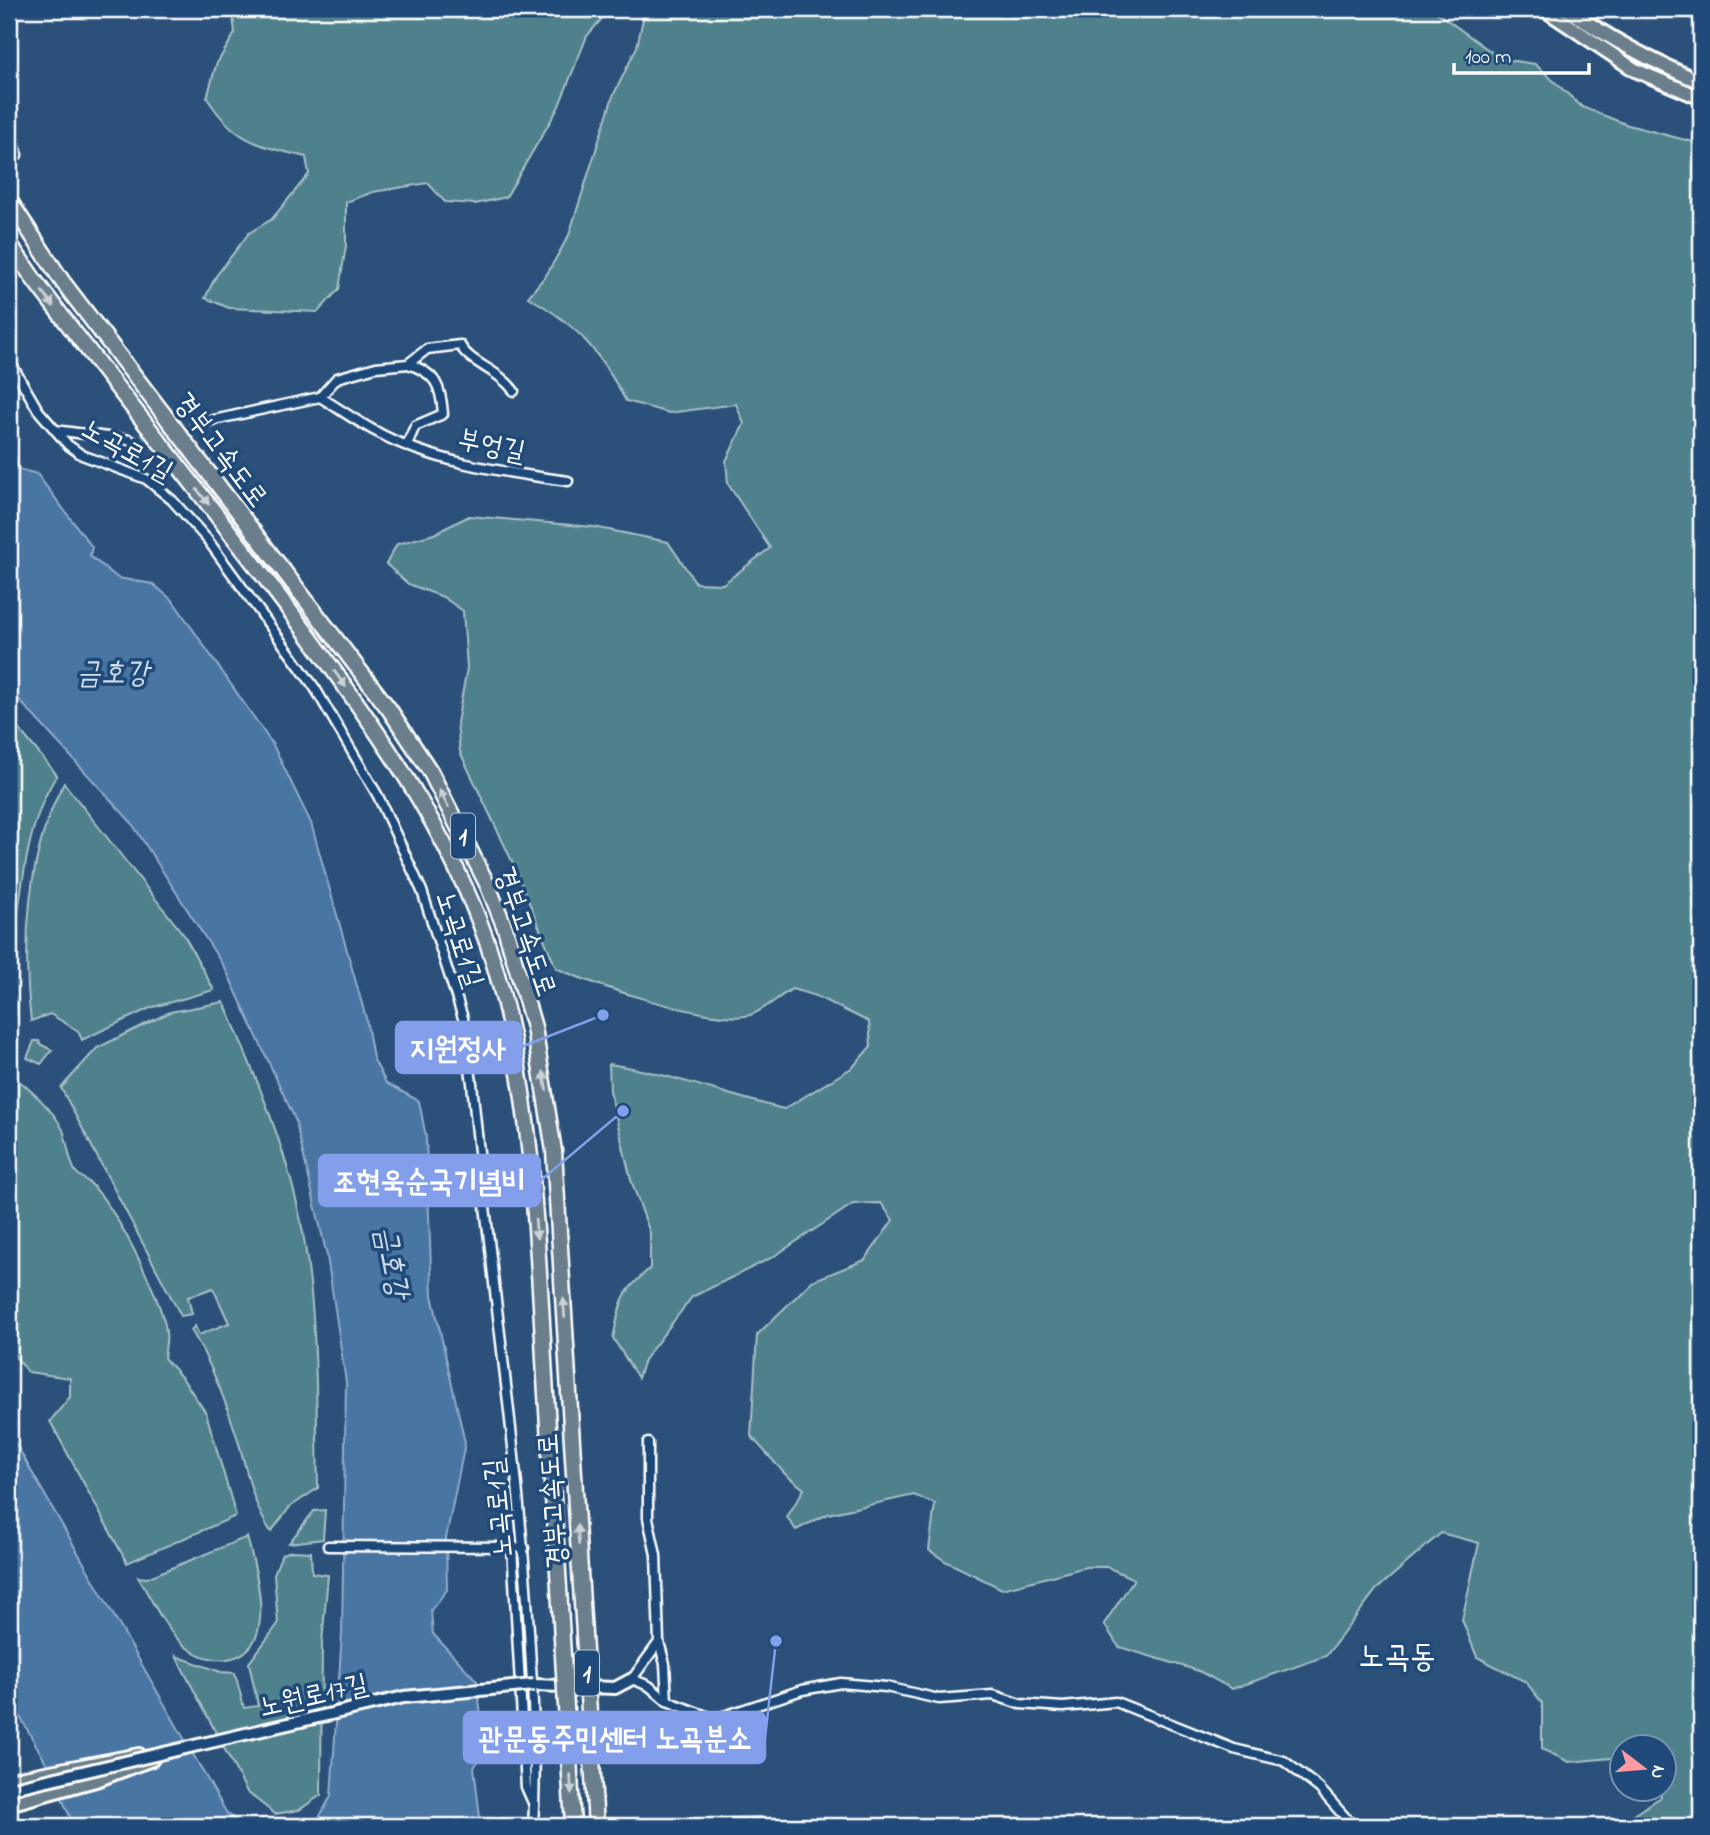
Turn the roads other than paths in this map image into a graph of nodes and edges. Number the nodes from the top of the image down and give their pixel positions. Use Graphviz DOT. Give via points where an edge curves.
graph roads {
  1 [pos="1544,9"];
  2 [pos="1567,9"];
  3 [pos="1684,9"];
  4 [pos="1701,17"];
  5 [pos="1701,82"];
  6 [pos="1701,98"];
  7 [pos="9,123"];
  8 [pos="17,155"];
  9 [pos="9,200"];
  10 [pos="9,243"];
  11 [pos="9,360"];
  12 [pos="408,364"];
  13 [pos="514,391"];
  14 [pos="320,397"];
  15 [pos="204,422"];
  16 [pos="55,430"];
  17 [pos="130,440"];
  18 [pos="407,445"];
  19 [pos="568,481"];
  20 [pos="648,1443"];
  21 [pos="328,1546"];
  22 [pos="512,1547"];
  23 [pos="524,1548"];
  24 [pos="659,1642"];
  25 [pos="632,1679"];
  26 [pos="534,1685"];
  27 [pos="667,1701"];
  28 [pos="178,1749"];
  29 [pos="9,1780"];
  30 [pos="9,1790"];
  31 [pos="9,1804"];
  32 [pos="534,1806"];
  33 [pos="533,1826"];
  34 [pos="573,1826"];
  35 [pos="596,1826"];
  36 [pos="1353,1826"];
  1 -- 6 [label="main road" via="1635,70"];
  2 -- 5 [label="main road" via="1607,37"];
  3 -- 4 [label="street"];
  7 -- 8 [label="street"];
  35 -- 9 [label="highway, 경부고속도로 / 1, one-way, bridge" via="549,1108 524,992 488,886 430,771 388,709 62,281"];
  10 -- 34 [label="highway, 경부고속도로 / 1, one-way, bridge" via="383,736 423,804 477,918 511,1025 527,1128"];
  11 -- 16 [label="street, 노곡로1길"];
  12 -- 13 [label="street, 부엉길" via="427,349 460,345 465,355 504,377"];
  12 -- 14 [label="street, 부엉길" via="337,378"];
  12 -- 18 [label="street, 부엉길" via="423,369 441,388 443,414 415,426"];
  14 -- 15 [label="street, 부엉길"];
  14 -- 18 [label="street, 부엉길" via="376,432"];
  16 -- 17 [label="street"];
  16 -- 23 [label="street, 노곡로1길" via="82,455 146,479 172,500 206,539 342,729 422,891 463,1018"];
  18 -- 19 [label="street, 부엉길" via="496,471"];
  20 -- 24 [label="street" via="648,1518 656,1555"];
  21 -- 22 [label="street"];
  22 -- 23 [label="street"];
  22 -- 32 [label="street" via="526,1787"];
  23 -- 26 [label="street, 노곡로1길"];
  24 -- 25 [label="street"];
  24 -- 27 [label="street"];
  25 -- 26 [label="main road, 노원로17길" via="615,1688"];
  25 -- 27 [label="street"];
  26 -- 28 [label="main road, 노원로17길, bridge" via="404,1697"];
  26 -- 32 [label="street, 노곡로1길"];
  27 -- 36 [label="street" via="715,1719 802,1689 841,1683 939,1699 993,1695 1020,1704 1061,1707 1116,1702 1234,1749 1284,1761 1319,1788"];
  28 -- 29 [label="main road, bridge"];
  28 -- 30 [label="main road, 노원로17길, bridge"];
  28 -- 31 [label="main road, bridge" via="99,1779"];
  32 -- 33 [label="street, 노곡로1길"];
}
